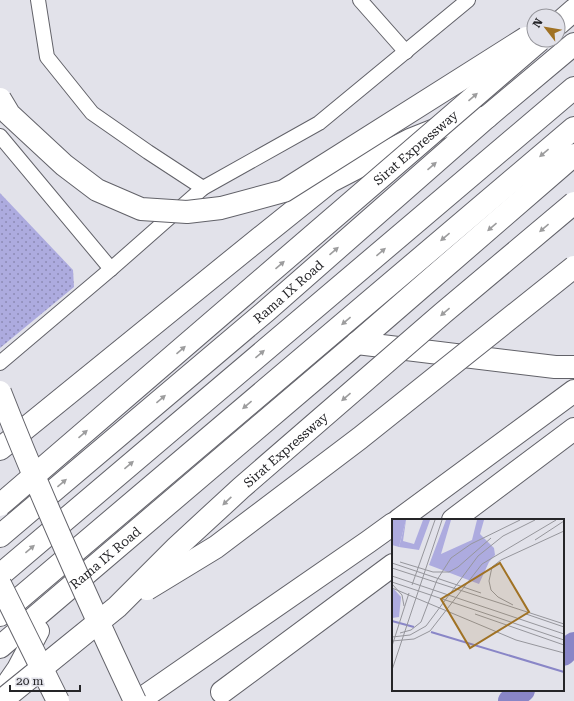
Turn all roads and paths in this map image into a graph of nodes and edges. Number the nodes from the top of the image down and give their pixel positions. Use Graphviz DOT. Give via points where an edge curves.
graph roads {
  1 [pos="38,0"];
  2 [pos="360,0"];
  3 [pos="468,0"];
  4 [pos="574,10"];
  5 [pos="566,17"];
  6 [pos="526,37"];
  7 [pos="574,44"];
  8 [pos="531,48"];
  9 [pos="406,52"];
  10 [pos="574,88"];
  11 [pos="0,99"];
  12 [pos="487,117"];
  13 [pos="574,128"];
  14 [pos="0,136"];
  15 [pos="574,156"];
  16 [pos="203,188"];
  17 [pos="574,203"];
  18 [pos="574,267"];
  19 [pos="111,269"];
  20 [pos="358,343"];
  21 [pos="0,363"];
  22 [pos="574,367"];
  23 [pos="574,391"];
  24 [pos="0,392"];
  25 [pos="574,429"];
  26 [pos="0,449"];
  27 [pos="0,505"];
  28 [pos="400,519"];
  29 [pos="454,519"];
  30 [pos="392,525"];
  31 [pos="0,536"];
  32 [pos="392,565"];
  33 [pos="0,575"];
  34 [pos="0,584"];
  35 [pos="56,599"];
  36 [pos="116,607"];
  37 [pos="0,615"];
  38 [pos="0,647"];
  39 [pos="222,692"];
  40 [pos="0,695"];
  41 [pos="1,701"];
  42 [pos="58,701"];
  43 [pos="136,701"];
  1 -- 16 [label="lane" via="47,57 92,113"];
  2 -- 9 [label="lane"];
  3 -- 9 [label="lane"];
  4 -- 5 [label="main road"];
  6 -- 11 [label="main road, bridge" via="284,191 221,208 187,212 141,209 98,190 58,160 9,114"];
  7 -- 12 [label="main road, Rama IX Road"];
  27 -- 8 [label="main road, Sirat Expressway, one-way, bridge"];
  9 -- 16 [label="lane" via="319,123"];
  33 -- 10 [label="main road, one-way"];
  12 -- 26 [label="main road" via="450,124 410,140 331,181"];
  31 -- 12 [label="main road, Rama IX Road, one-way" via="266,311"];
  13 -- 37 [label="main road, Rama IX Road, one-way, bridge"];
  14 -- 19 [label="lane"];
  15 -- 20 [label="main road, Rama IX Road, one-way"];
  16 -- 19 [label="lane"];
  17 -- 36 [label="main road, Sirat Expressway, one-way, bridge" via="241,488"];
  18 -- 36 [label="main road, bridge" via="360,438 216,547"];
  19 -- 21 [label="lane"];
  20 -- 22 [label="main road" via="555,367"];
  20 -- 35 [label="main road, Rama IX Road"];
  23 -- 28 [label="main road"];
  24 -- 43 [label="main road, bridge" via="86,596"];
  25 -- 29 [label="main road"];
  30 -- 43 [label="main road"];
  32 -- 39 [label="main road"];
  34 -- 42 [label="main road, bridge"];
  35 -- 38 [label="main road, Rama IX Road"];
  35 -- 40 [label="main road" via="18,669"];
  36 -- 41 [label="main road, Sirat Expressway, bridge"];
}
